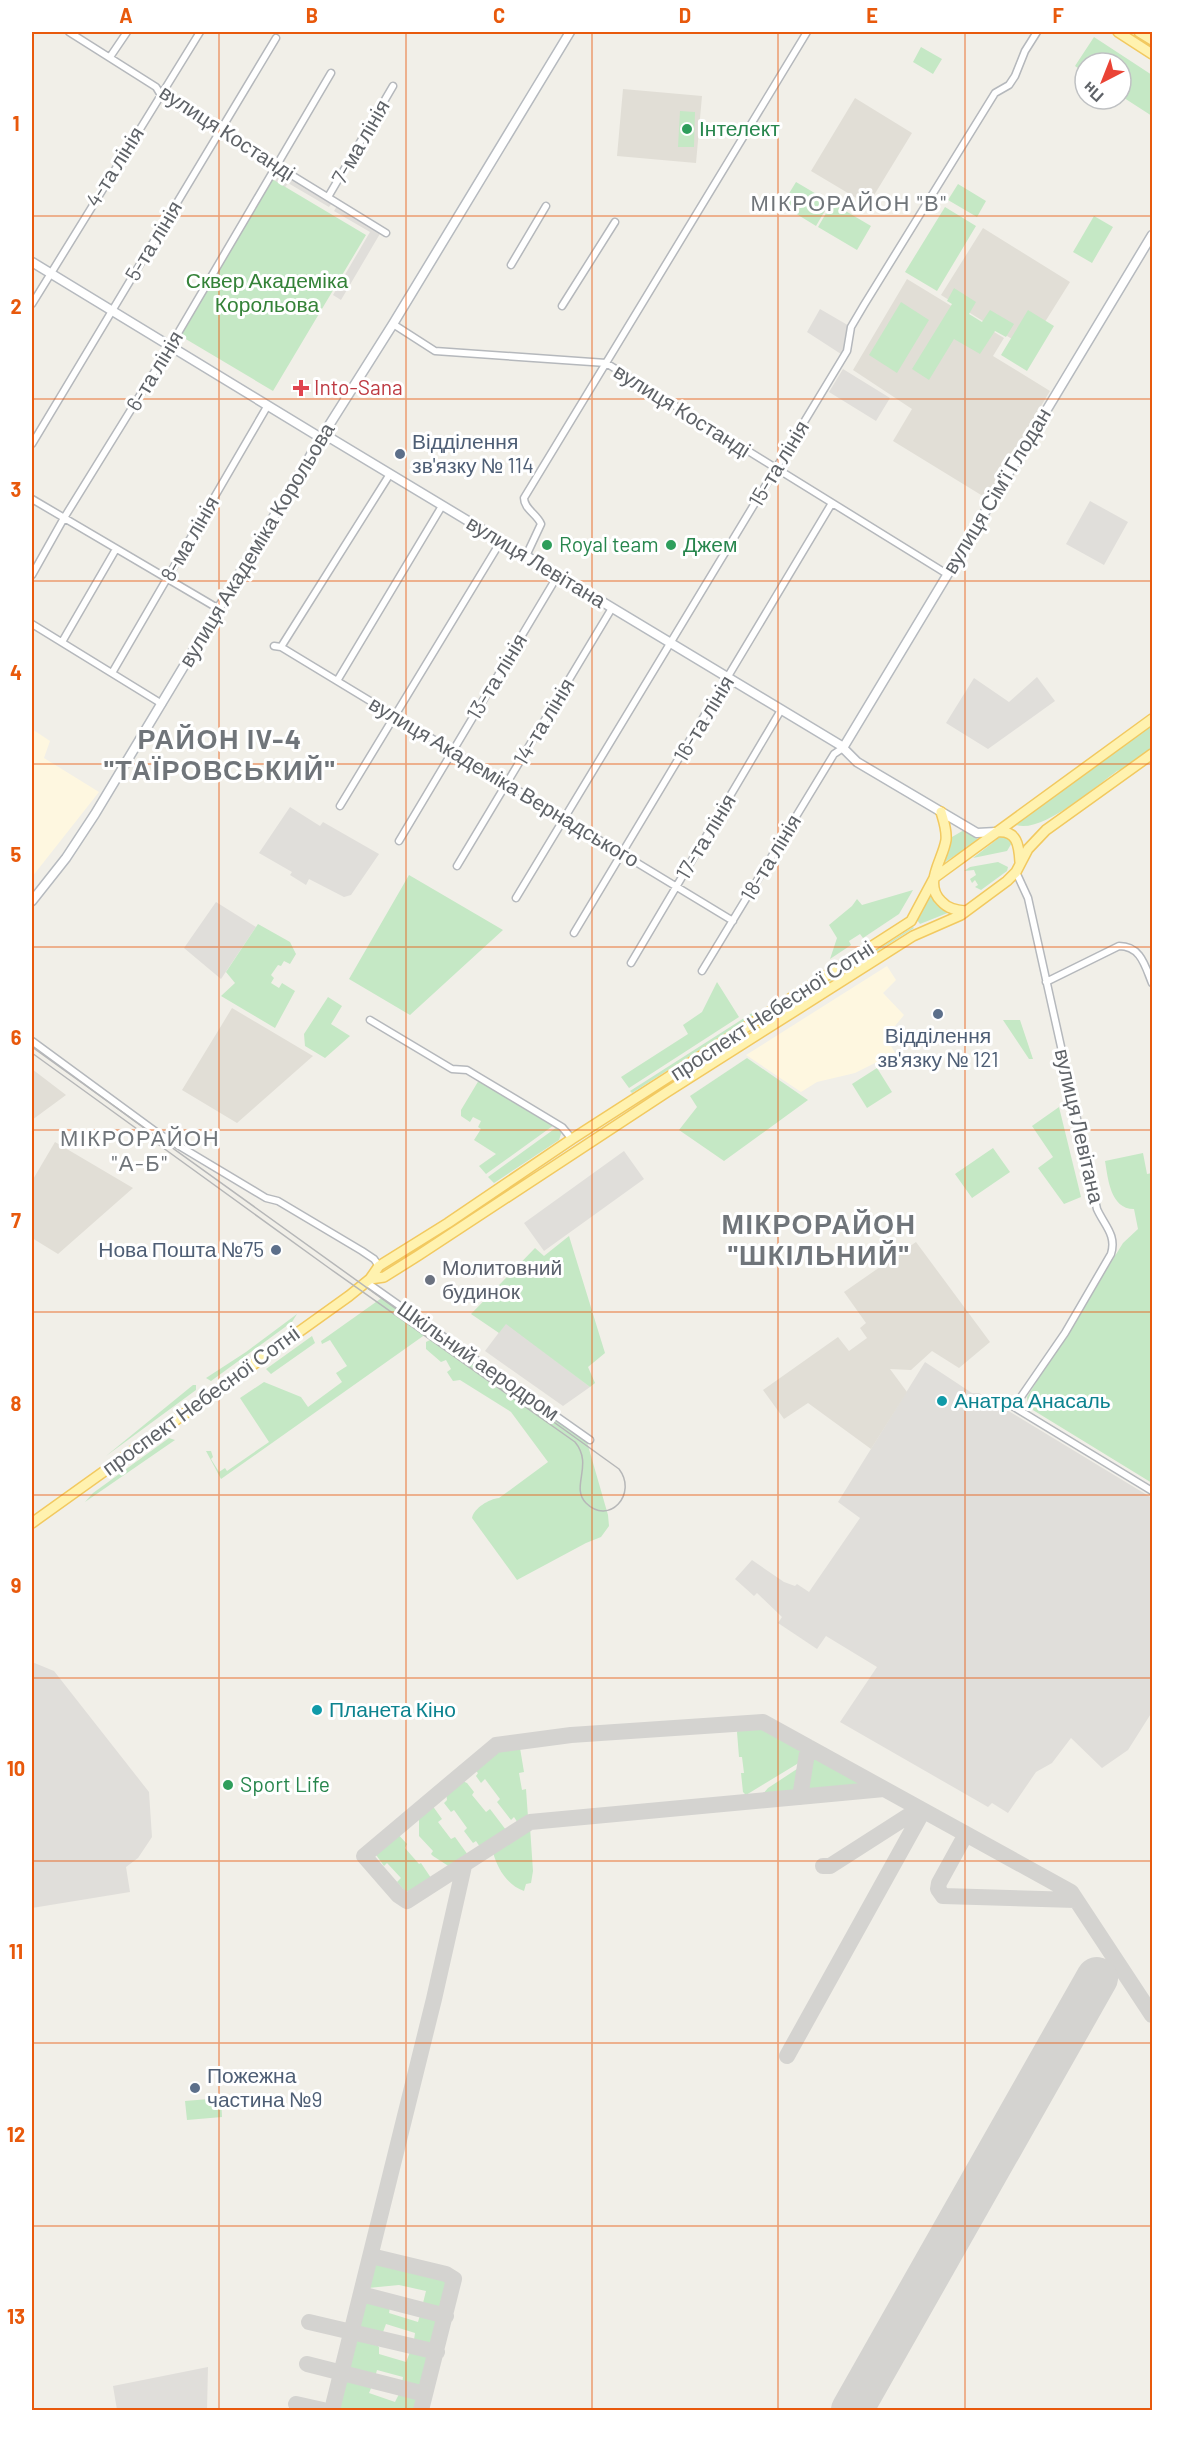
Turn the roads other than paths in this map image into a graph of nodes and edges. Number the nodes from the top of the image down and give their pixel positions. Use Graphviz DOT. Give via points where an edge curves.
graph roads {
  1 [pos="69,32"];
  2 [pos="126,32"];
  3 [pos="200,32"];
  4 [pos="570,32"];
  5 [pos="807,32"];
  6 [pos="1037,32"];
  7 [pos="1118,32"];
  8 [pos="1139,32"];
  9 [pos="276,38"];
  10 [pos="1152,40"];
  11 [pos="1152,54"];
  12 [pos="110,57"];
  13 [pos="331,73"];
  14 [pos="393,86"];
  15 [pos="161,95"];
  16 [pos="220,131"];
  17 [pos="276,166"];
  18 [pos="328,197"];
  19 [pos="546,206"];
  20 [pos="615,222"];
  21 [pos="386,233"];
  22 [pos="1152,235"];
  23 [pos="32,262"];
  24 [pos="511,265"];
  25 [pos="50,273"];
  26 [pos="32,304"];
  27 [pos="562,306"];
  28 [pos="113,310"];
  29 [pos="393,324"];
  30 [pos="171,345"];
  31 [pos="606,363"];
  32 [pos="268,405"];
  33 [pos="321,438"];
  34 [pos="32,444"];
  35 [pos="776,468"];
  36 [pos="390,474"];
  37 [pos="32,499"];
  38 [pos="832,503"];
  39 [pos="442,506"];
  40 [pos="64,518"];
  41 [pos="501,541"];
  42 [pos="116,549"];
  43 [pos="526,556"];
  44 [pos="947,574"];
  45 [pos="32,575"];
  46 [pos="558,575"];
  47 [pos="166,580"];
  48 [pos="612,608"];
  49 [pos="219,609"];
  50 [pos="32,624"];
  51 [pos="62,642"];
  52 [pos="670,643"];
  53 [pos="112,673"];
  54 [pos="729,678"];
  55 [pos="337,681"];
  56 [pos="162,704"];
  57 [pos="781,710"];
  58 [pos="395,716"];
  59 [pos="1152,719"];
  60 [pos="843,748"];
  61 [pos="453,751"];
  62 [pos="1152,754"];
  63 [pos="506,784"];
  64 [pos="340,806"];
  65 [pos="941,812"];
  66 [pos="564,819"];
  67 [pos="996,832"];
  68 [pos="399,841"];
  69 [pos="622,854"];
  70 [pos="457,866"];
  71 [pos="1018,868"];
  72 [pos="934,878"];
  73 [pos="676,887"];
  74 [pos="516,898"];
  75 [pos="32,901"];
  76 [pos="966,911"];
  77 [pos="733,921"];
  78 [pos="574,933"];
  79 [pos="631,963"];
  80 [pos="702,971"];
  81 [pos="1046,982"];
  82 [pos="1152,983"];
  83 [pos="370,1020"];
  84 [pos="32,1041"];
  85 [pos="661,1083"];
  86 [pos="667,1092"];
  87 [pos="572,1140"];
  88 [pos="379,1266"];
  89 [pos="368,1281"];
  90 [pos="590,1440"];
  91 [pos="1152,1491"];
  92 [pos="32,1522"];
  1 -- 12 [label="street, вулиця Костанді"];
  2 -- 12 [label="street"];
  3 -- 15 [label="street, 4-та лінія"];
  4 -- 29 [label="main road, вулиця Академіка Корольова"];
  5 -- 31 [label="street"];
  6 -- 35 [label="street, 15-та лінія" via="1015,76 995,93 852,325 847,351"];
  7 -- 11 [label="main road"];
  8 -- 10 [label="main road"];
  9 -- 16 [label="street, 5-та лінія"];
  12 -- 15 [label="street, вулиця Костанді" via="156,87"];
  13 -- 17 [label="street, 6-та лінія"];
  14 -- 18 [label="street, 7-ма лінія"];
  15 -- 16 [label="street, вулиця Костанді"];
  15 -- 25 [label="street, 4-та лінія"];
  16 -- 17 [label="street, вулиця Костанді"];
  16 -- 28 [label="street, 5-та лінія"];
  17 -- 18 [label="street, вулиця Костанді"];
  17 -- 30 [label="street, 6-та лінія"];
  18 -- 21 [label="street, вулиця Костанді"];
  19 -- 24 [label="street"];
  20 -- 27 [label="street"];
  22 -- 44 [label="main road, вулиця Сім'ї Глодан"];
  23 -- 25 [label="main road, вулиця Левітана"];
  25 -- 26 [label="street, 4-та лінія"];
  25 -- 28 [label="main road, вулиця Левітана"];
  28 -- 30 [label="main road, вулиця Левітана"];
  28 -- 34 [label="street, 5-та лінія"];
  29 -- 31 [label="street, вулиця Костанді" via="435,351"];
  29 -- 33 [label="main road, вулиця Академіка Корольова"];
  30 -- 32 [label="main road, вулиця Левітана"];
  30 -- 40 [label="street, 6-та лінія"];
  31 -- 35 [label="street, вулиця Костанді"];
  31 -- 43 [label="street" via="524,498 526,507 541,524"];
  32 -- 33 [label="main road, вулиця Левітана"];
  32 -- 47 [label="street, 8-ма лінія"];
  33 -- 36 [label="main road, вулиця Левітана" via="332,439"];
  33 -- 49 [label="main road, вулиця Академіка Корольова"];
  35 -- 38 [label="street, вулиця Костанді"];
  35 -- 52 [label="street, 15-та лінія"];
  36 -- 39 [label="main road, вулиця Левітана"];
  36 -- 55 [label="street, вулиця Академіка Вернадського" via="278,646"];
  37 -- 40 [label="street"];
  38 -- 44 [label="street, вулиця Костанді"];
  38 -- 54 [label="street, 16-та лінія"];
  39 -- 41 [label="main road, вулиця Левітана"];
  39 -- 55 [label="street"];
  40 -- 42 [label="street"];
  40 -- 45 [label="street, 6-та лінія"];
  41 -- 43 [label="main road, вулиця Левітана"];
  41 -- 58 [label="street"];
  42 -- 47 [label="street"];
  42 -- 51 [label="street"];
  43 -- 46 [label="main road, вулиця Левітана"];
  44 -- 60 [label="main road, вулиця Сім'ї Глодан"];
  46 -- 48 [label="main road, вулиця Левітана"];
  46 -- 61 [label="street, 13-та лінія"];
  47 -- 49 [label="street"];
  47 -- 53 [label="street, 8-ма лінія"];
  48 -- 52 [label="main road, вулиця Левітана"];
  48 -- 63 [label="street, 14-та лінія"];
  49 -- 56 [label="main road, вулиця Академіка Корольова"];
  50 -- 51 [label="street"];
  51 -- 53 [label="street"];
  52 -- 54 [label="main road, вулиця Левітана"];
  52 -- 66 [label="street, 15-та лінія"];
  53 -- 56 [label="street"];
  54 -- 57 [label="main road, вулиця Левітана"];
  54 -- 69 [label="street, 16-та лінія"];
  55 -- 58 [label="street, вулиця Академіка Вернадського"];
  56 -- 75 [label="main road, вулиця Академіка Корольова" via="85,830"];
  57 -- 60 [label="main road, вулиця Левітана"];
  57 -- 73 [label="street, 17-та лінія"];
  58 -- 61 [label="street, вулиця Академіка Вернадського"];
  58 -- 64 [label="street"];
  59 -- 67 [label="main road, проспект Небесної Сотні"];
  60 -- 65 [label="main road, вулиця Левітана" via="857,762"];
  60 -- 77 [label="street, 18-та лінія" via="834,754"];
  61 -- 63 [label="street, вулиця Академіка Вернадського"];
  61 -- 68 [label="street, 13-та лінія"];
  62 -- 71 [label="main road, проспект Небесної Сотні" via="1046,830"];
  63 -- 66 [label="street, вулиця Академіка Вернадського"];
  63 -- 70 [label="street, 14-та лінія"];
  65 -- 67 [label="main road, вулиця Левітана" via="977,833"];
  65 -- 72 [label="main road" via="945,843"];
  66 -- 69 [label="street, вулиця Академіка Вернадського"];
  66 -- 74 [label="street, 15-та лінія"];
  67 -- 71 [label="main road, вулиця Левітана" via="1014,836 1019,848"];
  67 -- 72 [label="main road, проспект Небесної Сотні"];
  69 -- 73 [label="street, вулиця Академіка Вернадського"];
  69 -- 78 [label="street, 16-та лінія"];
  71 -- 76 [label="main road, проспект Небесної Сотні" via="1008,881"];
  71 -- 81 [label="street, вулиця Левітана"];
  72 -- 76 [label="main road" via="934,888 945,906"];
  72 -- 85 [label="main road, проспект Небесної Сотні" via="911,921"];
  73 -- 77 [label="street, вулиця Академіка Вернадського"];
  73 -- 79 [label="street, 17-та лінія"];
  76 -- 86 [label="main road, проспект Небесної Сотні" via="913,936"];
  77 -- 80 [label="street, 18-та лінія"];
  81 -- 82 [label="street" via="1126,946 1141,956"];
  81 -- 91 [label="street, вулиця Левітана" via="1097,1209 1114,1244 1065,1333 1014,1407"];
  83 -- 87 [label="street" via="452,1069 473,1073 562,1127"];
  84 -- 88 [label="street" via="156,1132 335,1235"];
  85 -- 86 [label="main road"];
  85 -- 87 [label="main road, проспект Небесної Сотні"];
  86 -- 89 [label="main road, проспект Небесної Сотні" via="419,1255 384,1277"];
  87 -- 88 [label="main road, проспект Небесної Сотні"];
  88 -- 89 [label="main road, проспект Небесної Сотні"];
  89 -- 90 [label="street, Шкільний аеродром"];
  89 -- 92 [label="main road, проспект Небесної Сотні"];
}
